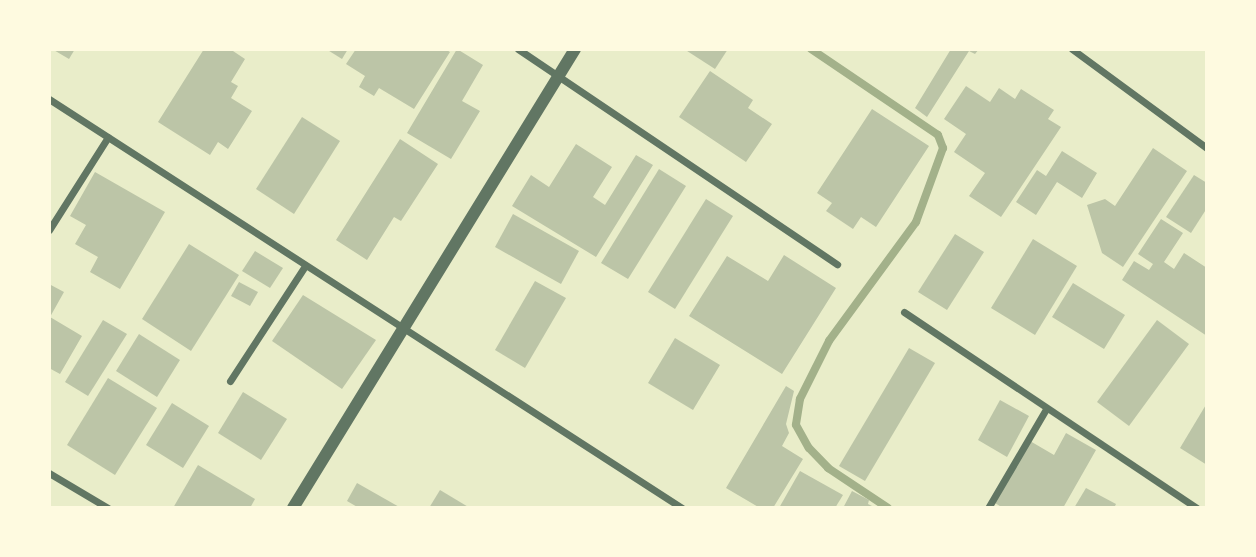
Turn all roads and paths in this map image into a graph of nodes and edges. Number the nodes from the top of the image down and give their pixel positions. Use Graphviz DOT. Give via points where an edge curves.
graph roads {
  1 [pos="518,49"];
  2 [pos="575,49"];
  3 [pos="1072,49"];
  4 [pos="559,76"];
  5 [pos="49,99"];
  6 [pos="108,137"];
  7 [pos="1207,148"];
  8 [pos="49,230"];
  9 [pos="837,264"];
  10 [pos="305,266"];
  11 [pos="904,312"];
  12 [pos="404,330"];
  13 [pos="230,381"];
  14 [pos="1046,409"];
  15 [pos="49,472"];
  16 [pos="108,508"];
  17 [pos="293,508"];
  18 [pos="682,508"];
  19 [pos="988,508"];
  20 [pos="1197,508"];
  1 -- 4 [label="street"];
  2 -- 4 [label="street"];
  3 -- 7 [label="street"];
  4 -- 9 [label="street"];
  4 -- 12 [label="street"];
  5 -- 6 [label="street"];
  6 -- 8 [label="street"];
  6 -- 10 [label="street"];
  10 -- 12 [label="street"];
  10 -- 13 [label="street"];
  11 -- 14 [label="street"];
  12 -- 17 [label="street"];
  12 -- 18 [label="street"];
  14 -- 19 [label="street"];
  14 -- 20 [label="street"];
  15 -- 16 [label="street"];
}
